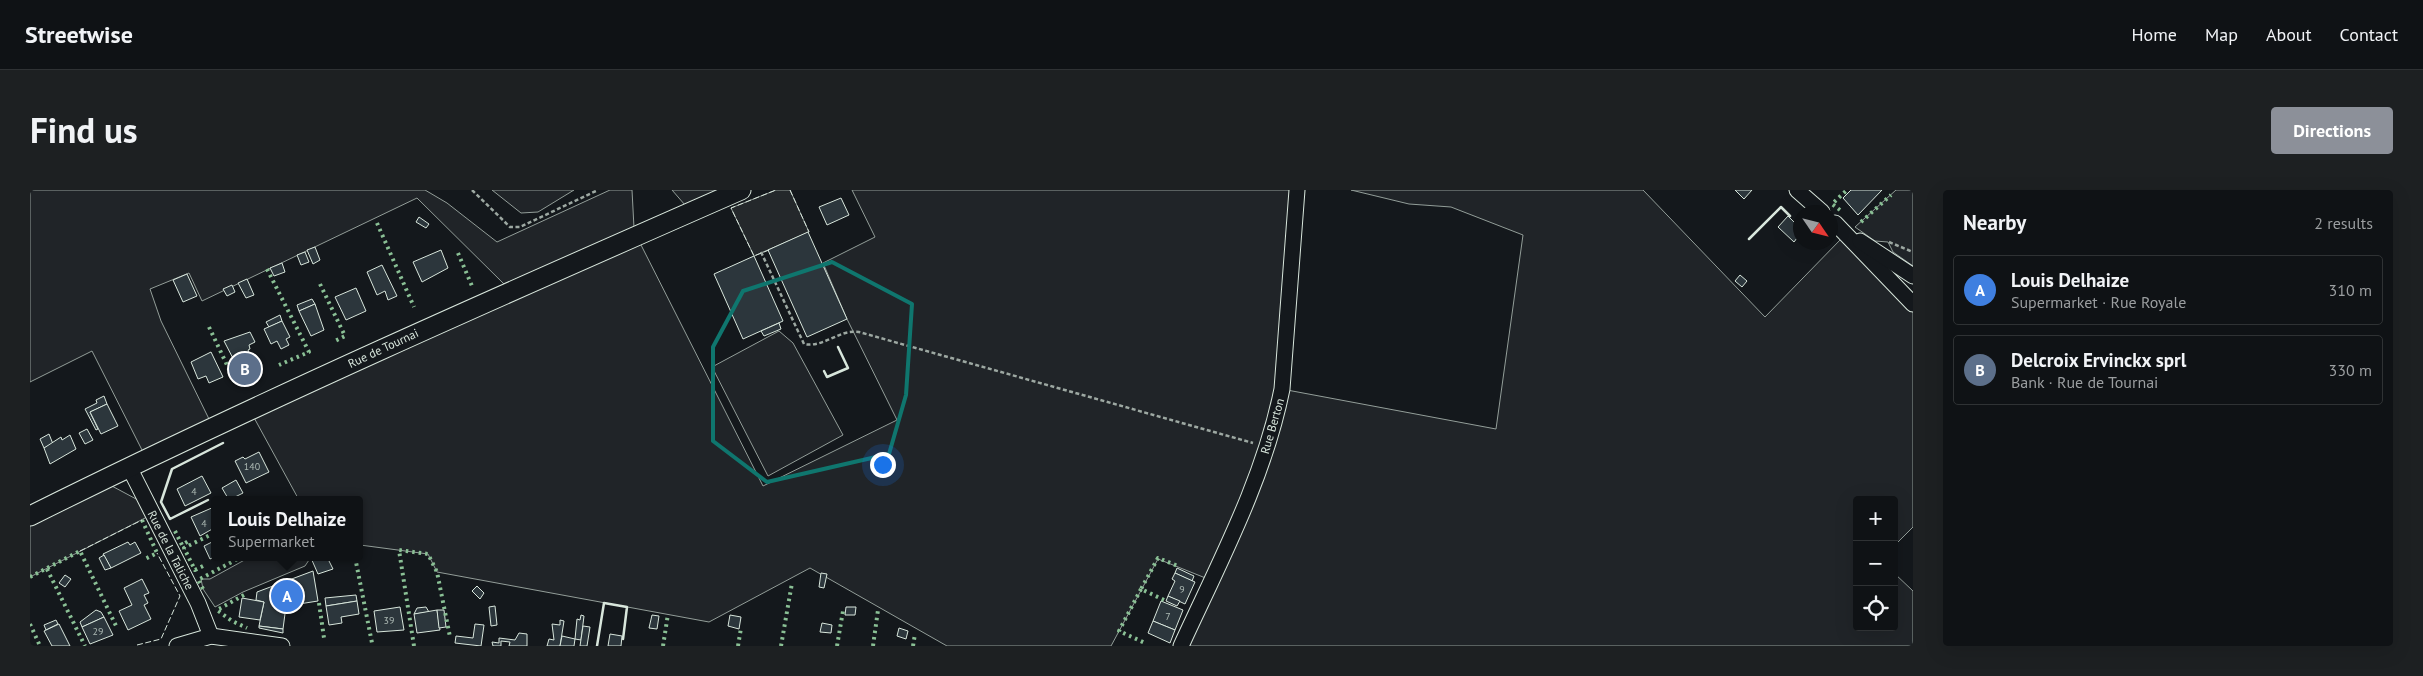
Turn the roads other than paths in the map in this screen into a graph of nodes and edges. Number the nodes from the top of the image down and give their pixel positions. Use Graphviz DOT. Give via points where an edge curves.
graph roads {
  1 [pos="741,190"];
  2 [pos="1297,190"];
  3 [pos="1797,190"];
  4 [pos="1814,205"];
  5 [pos="1838,225"];
  6 [pos="1838,227"];
  7 [pos="1913,276"];
  8 [pos="1913,304"];
  9 [pos="129,467"];
  10 [pos="30,516"];
  11 [pos="210,641"];
  12 [pos="177,646"];
  13 [pos="282,646"];
  14 [pos="1181,646"];
  1 -- 9 [label="main road, Rue de Tournai" via="402,338"];
  2 -- 14 [label="street, Rue Berton" via="1282,389 1276,418 1236,524"];
  3 -- 4 [label="street"];
  5 -- 7 [label="street"];
  6 -- 8 [label="street"];
  9 -- 10 [label="main road, Rue de Tournai"];
  9 -- 11 [label="street, Rue de la Taliche" via="198,603"];
  11 -- 12 [label="street"];
  11 -- 13 [label="street"];
}
